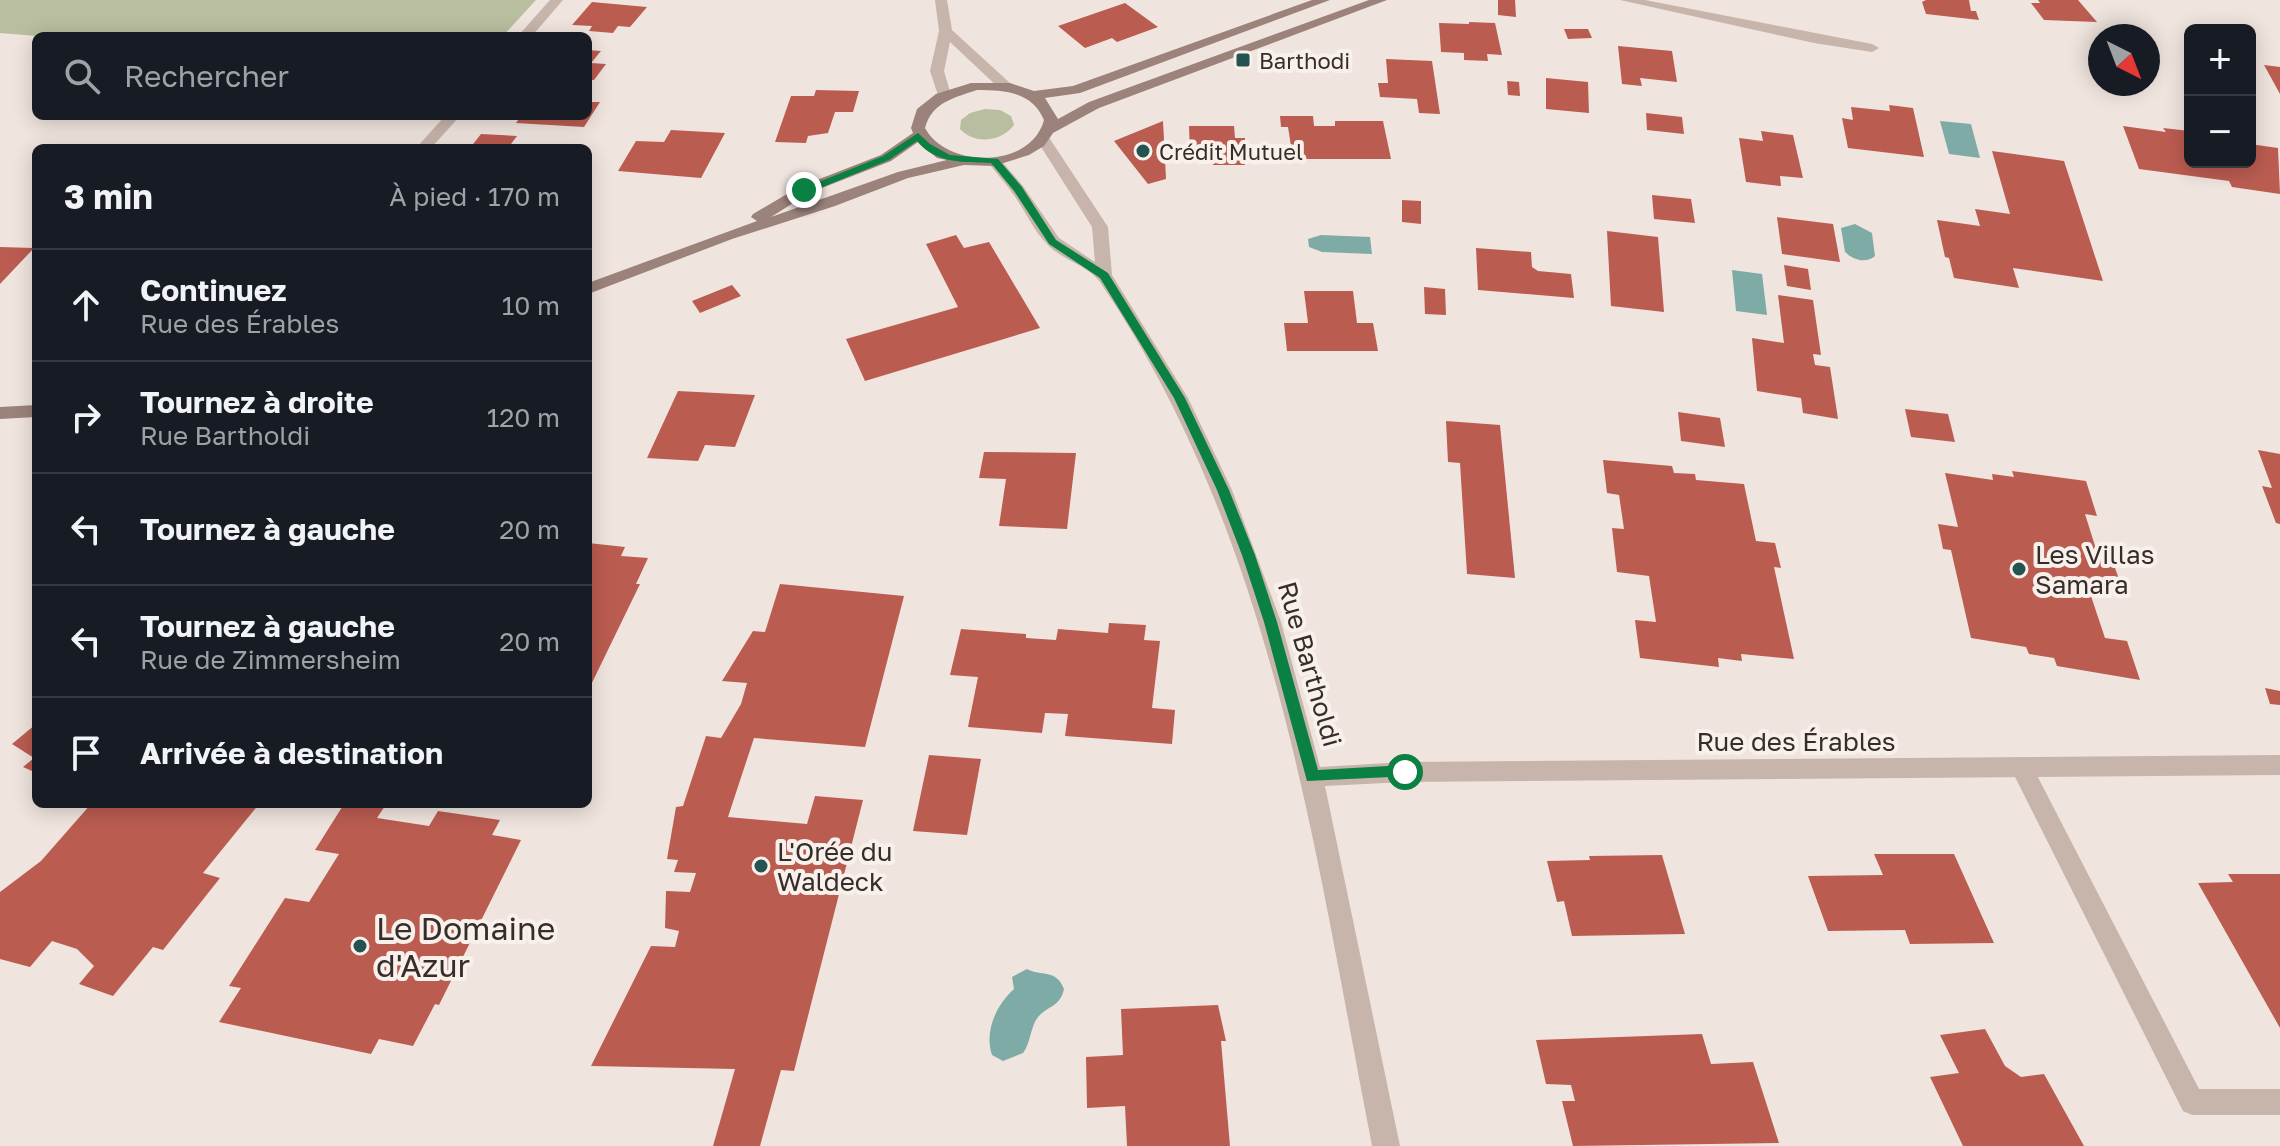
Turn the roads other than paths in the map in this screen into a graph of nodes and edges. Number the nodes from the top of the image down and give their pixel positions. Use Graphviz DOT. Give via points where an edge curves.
graph roads {
  1 [pos="557,0"];
  2 [pos="941,0"];
  3 [pos="1324,0"];
  4 [pos="1381,0"];
  5 [pos="1626,0"];
  6 [pos="946,31"];
  7 [pos="529,32"];
  8 [pos="1872,48"];
  9 [pos="1006,87"];
  10 [pos="944,95"];
  11 [pos="1032,95"];
  12 [pos="449,120"];
  13 [pos="1046,135"];
  14 [pos="918,136"];
  15 [pos="427,144"];
  16 [pos="963,161"];
  17 [pos="994,161"];
  18 [pos="726,236"];
  19 [pos="1104,275"];
  20 [pos="592,287"];
  21 [pos="32,411"];
  22 [pos="0,413"];
  23 [pos="2280,765"];
  24 [pos="2021,767"];
  25 [pos="1312,777"];
  26 [pos="2280,1102"];
  27 [pos="1386,1146"];
  1 -- 7 [label="street"];
  2 -- 6 [label="street"];
  3 -- 11 [label="main road" via="1096,84"];
  4 -- 13 [label="main road" via="1094,105"];
  5 -- 8 [label="street"];
  6 -- 9 [label="street"];
  6 -- 10 [label="street" via="937,71"];
  9 -- 10 [label="main road" via="976,86"];
  9 -- 11 [label="main road"];
  10 -- 14 [label="main road" via="921,114"];
  11 -- 13 [label="main road" via="1048,110"];
  12 -- 15 [label="street"];
  13 -- 17 [label="main road" via="1016,156"];
  13 -- 19 [label="street, Rue Bartholdi" via="1100,227"];
  14 -- 16 [label="main road" via="936,152"];
  14 -- 18 [label="main road" via="886,158 804,190"];
  16 -- 17 [label="main road"];
  16 -- 18 [label="main road" via="903,175"];
  17 -- 19 [label="street, Rue Bartholdi" via="1053,242"];
  18 -- 20 [label="main road"];
  19 -- 25 [label="street, Rue Bartholdi" via="1179,398 1223,490 1271,622"];
  21 -- 22 [label="main road"];
  23 -- 24 [label="street, Rue des Érables"];
  24 -- 25 [label="street, Rue des Érables"];
  24 -- 26 [label="street" via="2192,1102"];
  25 -- 27 [label="street, Rue Bartholdi"];
}
